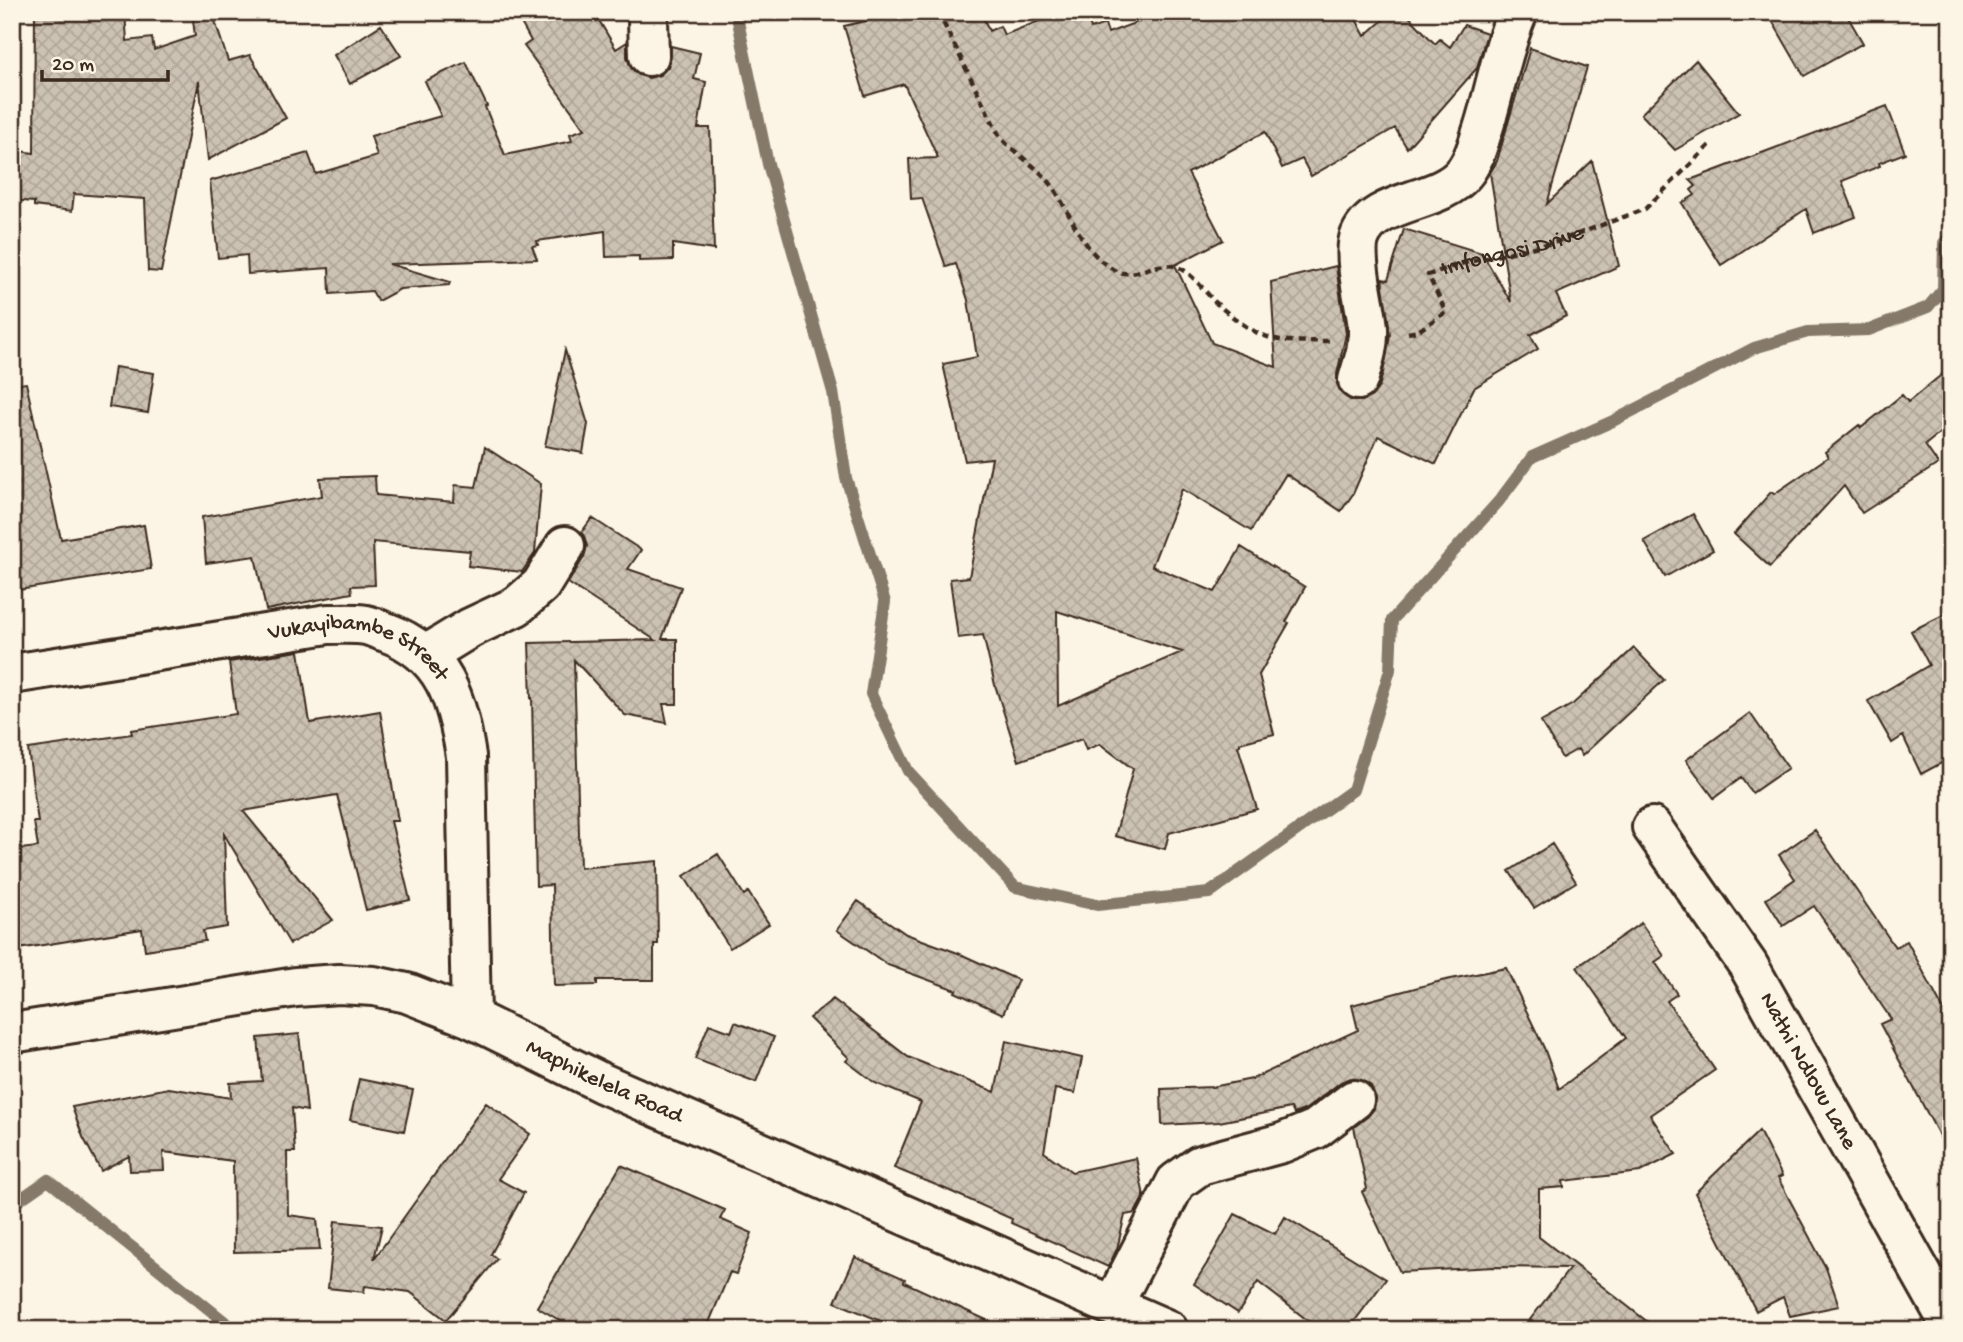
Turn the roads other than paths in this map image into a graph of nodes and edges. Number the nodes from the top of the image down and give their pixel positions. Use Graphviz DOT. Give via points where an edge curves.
graph roads {
  1 [pos="646,12"];
  2 [pos="1518,12"];
  3 [pos="649,57"];
  4 [pos="1358,380"];
  5 [pos="565,546"];
  6 [pos="426,655"];
  7 [pos="12,674"];
  8 [pos="1652,827"];
  9 [pos="471,1018"];
  10 [pos="12,1033"];
  11 [pos="1354,1100"];
  12 [pos="1113,1305"];
  13 [pos="1951,1326"];
  14 [pos="1168,1330"];
  1 -- 3 [label="street"];
  2 -- 4 [label="street" via="1475,154 1465,173 1450,187 1378,215 1364,228 1358,256 1366,323"];
  5 -- 6 [label="street" via="541,585 517,606"];
  6 -- 7 [label="street, Vukayibambe Street" via="398,637 366,625 328,624"];
  6 -- 9 [label="street, Vukayibambe Street" via="445,680 466,756"];
  8 -- 13 [label="street, Nathi Ndlovu Lane" via="1748,965"];
  9 -- 10 [label="street, Maphikelela Road" via="407,993 339,984"];
  9 -- 12 [label="street, Maphikelela Road" via="602,1083"];
  11 -- 12 [label="street" via="1316,1129 1200,1165 1176,1182"];
  12 -- 14 [label="street, Maphikelela Road"];
}
